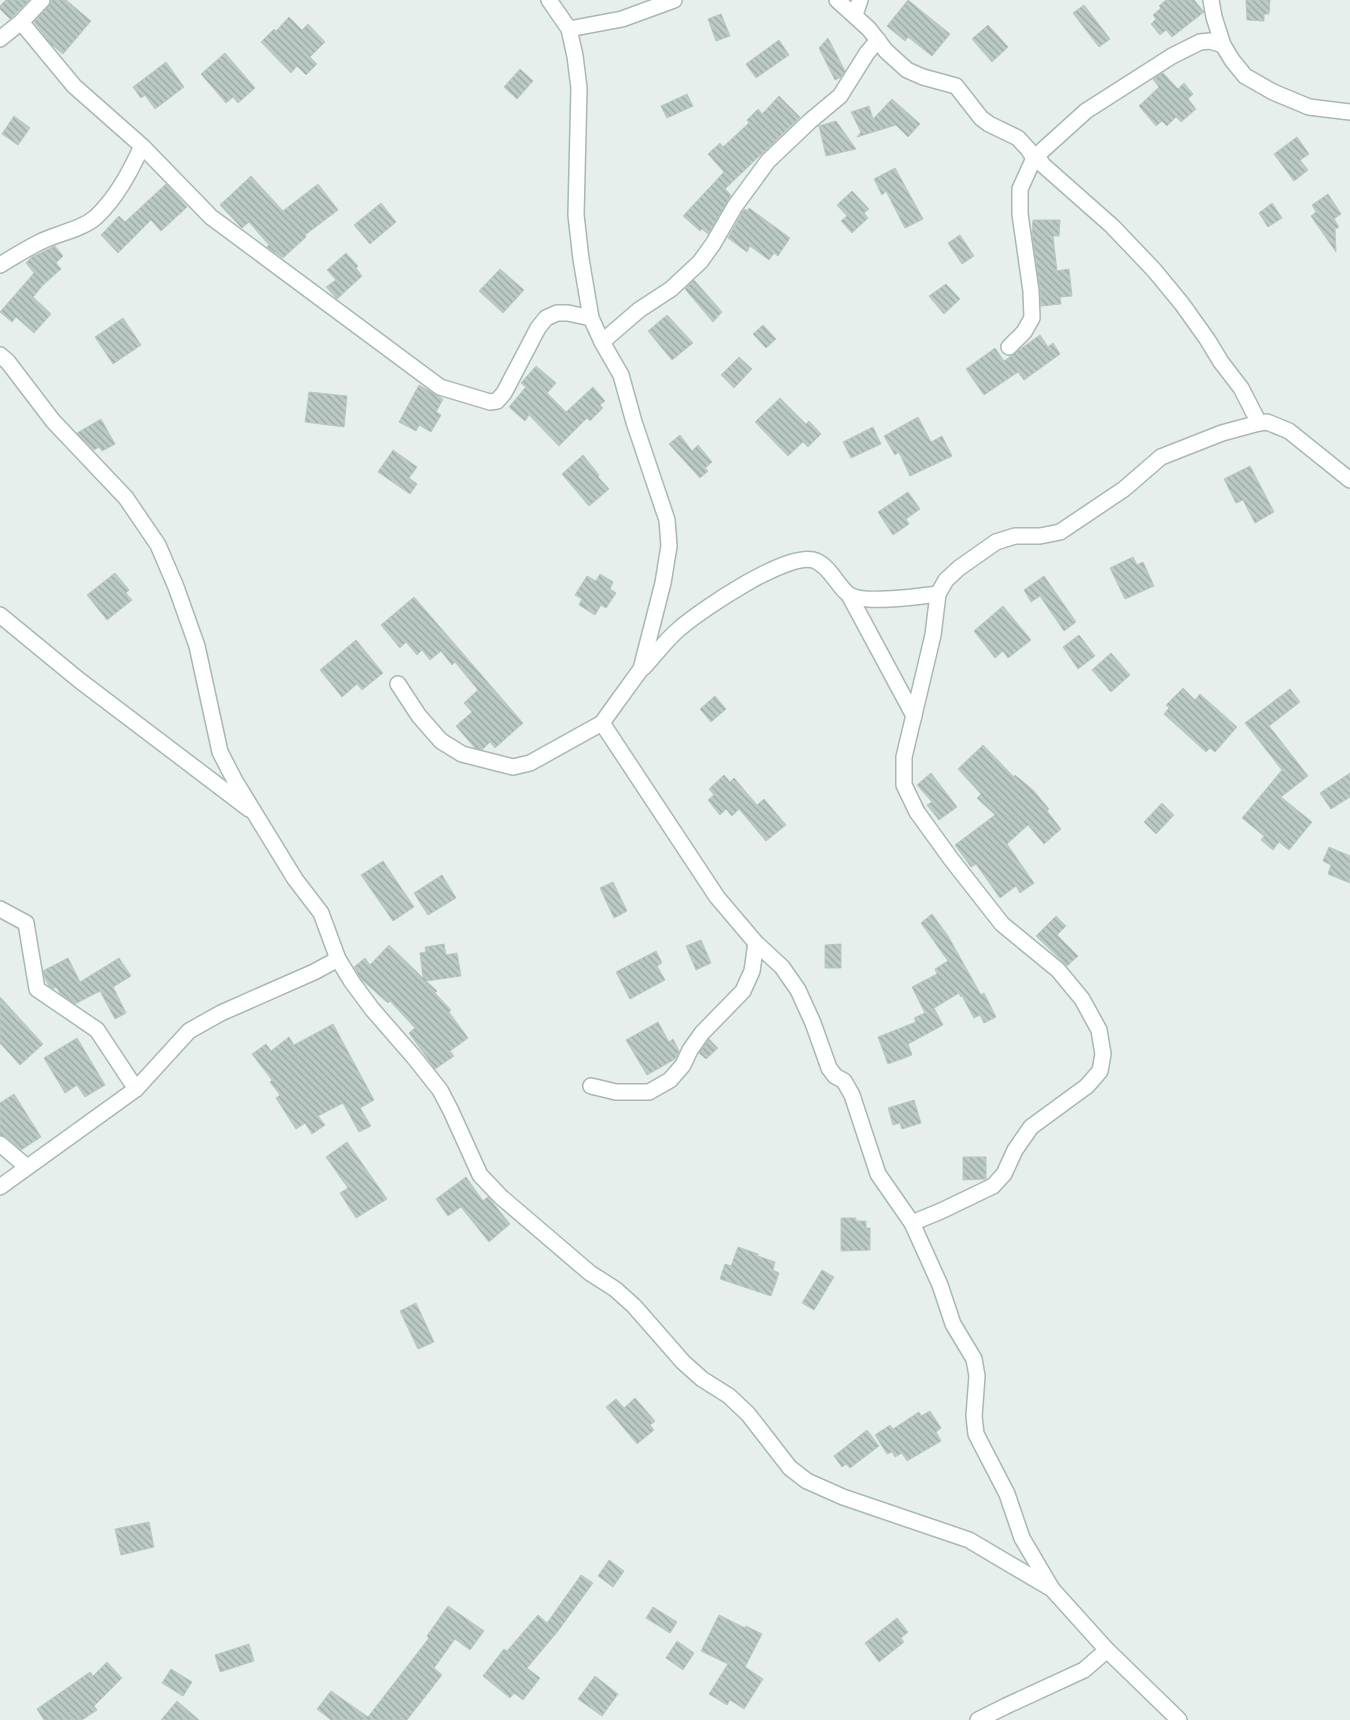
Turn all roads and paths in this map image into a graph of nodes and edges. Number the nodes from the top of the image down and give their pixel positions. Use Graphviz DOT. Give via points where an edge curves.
graph roads {
  1 [pos="42,0"];
  2 [pos="549,0"];
  3 [pos="674,0"];
  4 [pos="837,0"];
  5 [pos="860,0"];
  6 [pos="1211,0"];
  7 [pos="855,15"];
  8 [pos="21,22"];
  9 [pos="569,30"];
  10 [pos="0,39"];
  11 [pos="878,40"];
  12 [pos="1223,45"];
  13 [pos="1350,112"];
  14 [pos="142,146"];
  15 [pos="1035,157"];
  16 [pos="0,265"];
  17 [pos="591,318"];
  18 [pos="602,342"];
  19 [pos="1009,347"];
  20 [pos="0,355"];
  21 [pos="1259,423"];
  22 [pos="1350,480"];
  23 [pos="938,594"];
  24 [pos="849,595"];
  25 [pos="0,615"];
  26 [pos="641,669"];
  27 [pos="398,684"];
  28 [pos="914,716"];
  29 [pos="602,723"];
  30 [pos="255,814"];
  31 [pos="0,909"];
  32 [pos="756,943"];
  33 [pos="338,959"];
  34 [pos="592,1086"];
  35 [pos="136,1089"];
  36 [pos="0,1144"];
  37 [pos="27,1167"];
  38 [pos="0,1187"];
  39 [pos="912,1223"];
  40 [pos="1052,1589"];
  41 [pos="1107,1650"];
  42 [pos="978,1720"];
  43 [pos="1179,1720"];
  1 -- 8 [label="street"];
  2 -- 9 [label="street"];
  3 -- 9 [label="street" via="622,20"];
  4 -- 7 [label="street"];
  5 -- 7 [label="street"];
  6 -- 12 [label="street"];
  7 -- 11 [label="street"];
  8 -- 10 [label="street"];
  8 -- 14 [label="street" via="74,86"];
  9 -- 17 [label="street" via="579,88 576,214"];
  11 -- 15 [label="street" via="907,70 956,86 981,118 1018,138"];
  11 -- 18 [label="street" via="840,96 768,161 700,262 671,290 639,310"];
  12 -- 13 [label="street" via="1245,76 1273,92 1309,107"];
  12 -- 15 [label="street" via="1200,42 1172,56 1086,111"];
  14 -- 16 [label="street" via="130,172 96,218 40,242"];
  14 -- 17 [label="street" via="210,217 440,386 490,402 497,400 546,318 568,312"];
  15 -- 19 [label="street" via="1020,189 1032,318"];
  15 -- 21 [label="street" via="1112,226 1154,270 1207,338 1241,388"];
  17 -- 18 [label="street"];
  18 -- 26 [label="street" via="621,374 667,520 670,546"];
  20 -- 30 [label="street" via="52,421 126,498 158,545 197,646 220,752"];
  21 -- 22 [label="street" via="1267,422 1289,431"];
  21 -- 23 [label="street" via="1222,433 1161,457 1124,489 1060,532 1015,536 996,542 959,568 946,580"];
  23 -- 24 [label="street" via="873,600"];
  23 -- 28 [label="street" via="933,635"];
  24 -- 26 [label="street" via="817,561 804,558 790,562 766,572 697,614"];
  24 -- 28 [label="street"];
  25 -- 30 [label="street" via="79,680"];
  26 -- 29 [label="street"];
  27 -- 29 [label="street" via="419,716 441,741 462,754 513,767 530,763"];
  28 -- 39 [label="street" via="903,771 904,785 917,812 1002,924 1058,970 1082,999 1099,1030 1103,1054 1100,1071 1087,1086 1031,1127 1004,1174 993,1186"];
  29 -- 32 [label="street" via="717,897"];
  30 -- 33 [label="street" via="295,879 321,913"];
  31 -- 35 [label="street" via="26,923 37,989 97,1030"];
  32 -- 34 [label="street" via="752,971 743,991 702,1033 670,1080 649,1092 616,1092"];
  32 -- 39 [label="street" via="782,967 798,990 829,1068 844,1081 852,1095 878,1174"];
  33 -- 35 [label="street" via="221,1012 189,1031"];
  33 -- 40 [label="street" via="372,1009 440,1090 485,1181 590,1273 634,1306 683,1362 748,1414 790,1468 807,1481 843,1498 968,1540"];
  35 -- 37 [label="street"];
  36 -- 37 [label="street"];
  37 -- 38 [label="street"];
  39 -- 40 [label="street" via="940,1285 953,1324 974,1359 977,1376 976,1434 1007,1494 1022,1538"];
  40 -- 41 [label="street"];
  41 -- 42 [label="street" via="1084,1670"];
  41 -- 43 [label="street"];
}
